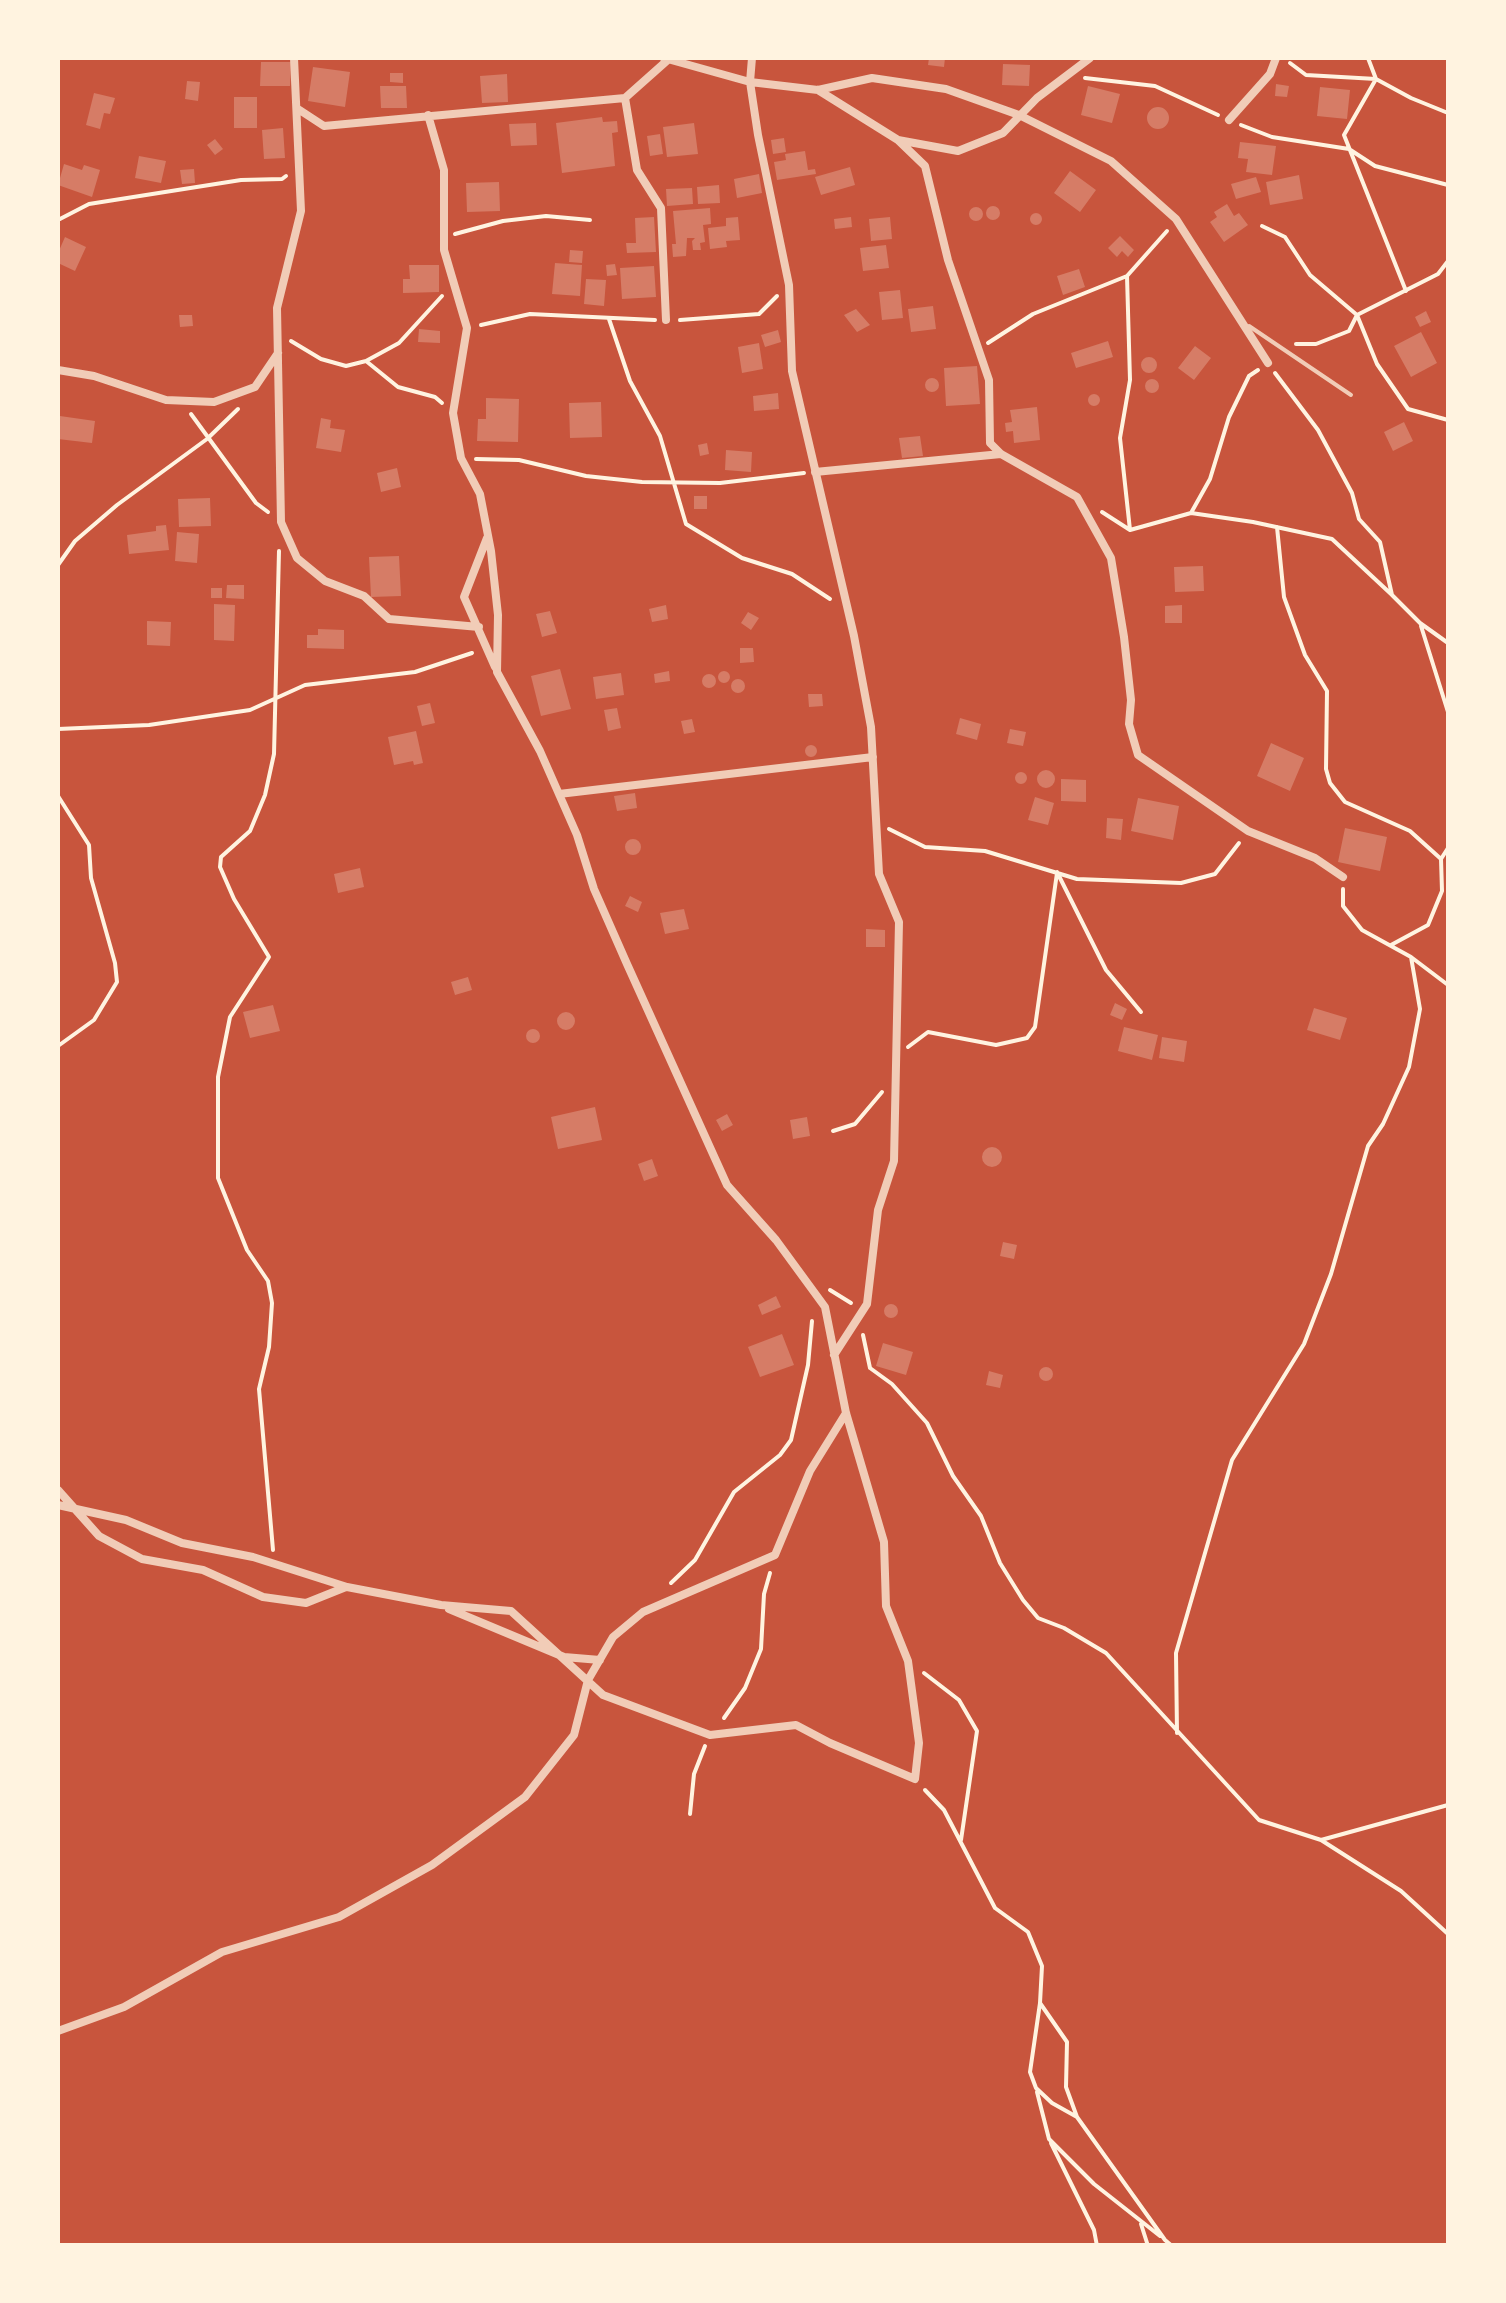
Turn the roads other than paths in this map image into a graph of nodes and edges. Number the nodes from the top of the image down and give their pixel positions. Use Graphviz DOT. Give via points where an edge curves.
graph roads {
  1 [pos="296,58"];
  2 [pos="667,58"];
  3 [pos="752,58"];
  4 [pos="1090,58"];
  5 [pos="1279,58"];
  6 [pos="750,82"];
  7 [pos="818,90"];
  8 [pos="624,98"];
  9 [pos="298,109"];
  10 [pos="428,115"];
  11 [pos="1019,115"];
  12 [pos="1229,120"];
  13 [pos="898,140"];
  14 [pos="666,320"];
  15 [pos="1245,324"];
  16 [pos="278,353"];
  17 [pos="1268,362"];
  18 [pos="58,370"];
  19 [pos="1351,396"];
  20 [pos="1001,454"];
  21 [pos="815,472"];
  22 [pos="488,536"];
  23 [pos="479,628"];
  24 [pos="497,672"];
  25 [pos="873,757"];
  26 [pos="559,794"];
  27 [pos="1343,877"];
  28 [pos="834,1355"];
  29 [pos="846,1413"];
  30 [pos="58,1490"];
  31 [pos="58,1505"];
  32 [pos="72,1508"];
  33 [pos="347,1587"];
  34 [pos="440,1605"];
  35 [pos="564,1656"];
  36 [pos="600,1660"];
  37 [pos="588,1680"];
  38 [pos="58,2031"];
  1 -- 9 [label="street"];
  2 -- 6 [label="street"];
  2 -- 8 [label="street"];
  3 -- 6 [label="street"];
  4 -- 11 [label="street"];
  5 -- 12 [label="street"];
  6 -- 7 [label="street"];
  6 -- 21 [label="street" via="789,285 792,370"];
  7 -- 11 [label="street" via="872,78 946,89"];
  7 -- 13 [label="street"];
  8 -- 10 [label="street"];
  8 -- 14 [label="street" via="636,170 661,208"];
  9 -- 10 [label="street" via="324,126"];
  9 -- 16 [label="street" via="301,212 276,308"];
  10 -- 22 [label="street" via="444,170 444,250 466,328 453,413"];
  11 -- 13 [label="street" via="1004,133 958,151"];
  11 -- 15 [label="street" via="1111,161 1176,219"];
  13 -- 20 [label="street" via="925,166 948,260 990,380 990,444"];
  15 -- 17 [label="street"];
  15 -- 19 [label="lane"];
  16 -- 18 [label="street" via="256,387 214,402 166,400"];
  16 -- 23 [label="street" via="280,522 298,558 390,619"];
  20 -- 21 [label="street"];
  20 -- 27 [label="street" via="1077,496 1111,558 1138,755 1248,831"];
  21 -- 25 [label="street"];
  22 -- 23 [label="street" via="464,597"];
  22 -- 24 [label="street"];
  23 -- 24 [label="street"];
  24 -- 26 [label="street"];
  25 -- 26 [label="street"];
  25 -- 28 [label="street" via="879,874 899,922 894,1161 878,1210 867,1304"];
  26 -- 28 [label="street" via="620,949 727,1185 816,1292"];
  28 -- 29 [label="street"];
  29 -- 36 [label="street" via="810,1471 776,1554 643,1612 612,1637"];
  29 -- 37 [label="street" via="884,1542 886,1606 908,1661 918,1744 915,1779 796,1724 710,1736 604,1695"];
  30 -- 32 [label="street"];
  31 -- 32 [label="street"];
  32 -- 33 [label="street"];
  32 -- 33 [label="street" via="99,1536 142,1560 203,1570 262,1597 306,1603"];
  33 -- 34 [label="street"];
  34 -- 35 [label="street"];
  34 -- 35 [label="street" via="511,1610"];
  35 -- 36 [label="street"];
  35 -- 37 [label="street"];
  36 -- 37 [label="street"];
  37 -- 38 [label="street" via="574,1736 525,1797 432,1865 339,1918 222,1952 124,2007"];
}
